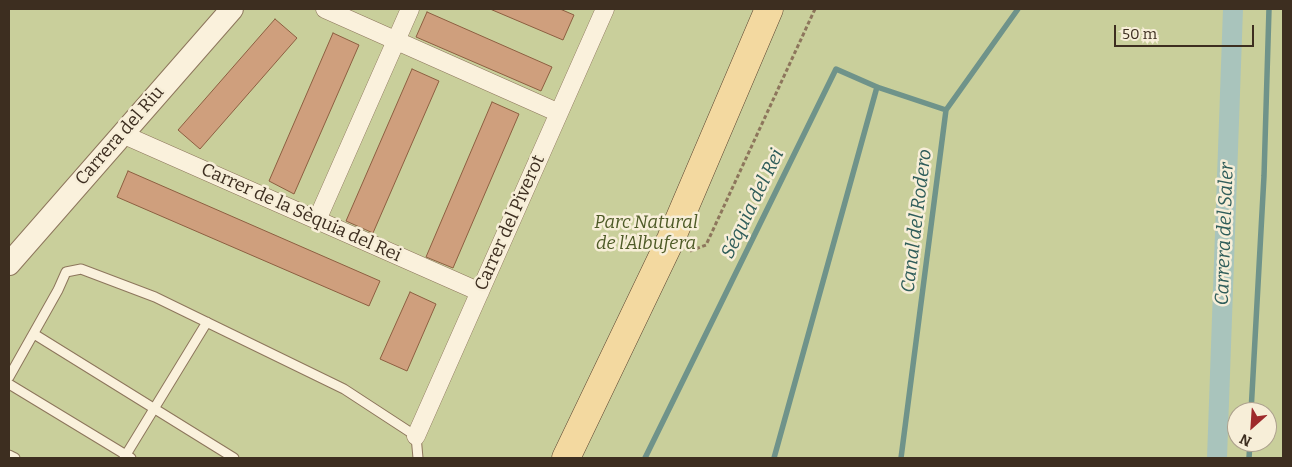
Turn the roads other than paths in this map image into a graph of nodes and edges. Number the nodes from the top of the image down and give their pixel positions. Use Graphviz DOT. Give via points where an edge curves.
graph roads {
  1 [pos="232,9"];
  2 [pos="325,9"];
  3 [pos="410,9"];
  4 [pos="605,9"];
  5 [pos="770,9"];
  6 [pos="781,9"];
  7 [pos="396,40"];
  8 [pos="559,113"];
  9 [pos="122,134"];
  10 [pos="318,220"];
  11 [pos="665,251"];
  12 [pos="9,264"];
  13 [pos="480,292"];
  14 [pos="207,322"];
  15 [pos="34,334"];
  16 [pos="9,377"];
  17 [pos="9,384"];
  18 [pos="154,409"];
  19 [pos="416,436"];
  20 [pos="9,455"];
  21 [pos="127,457"];
  22 [pos="14,458"];
  23 [pos="234,458"];
  24 [pos="418,458"];
  25 [pos="566,458"];
  1 -- 9 [label="street, Carrera del Riu"];
  2 -- 7 [label="street"];
  3 -- 7 [label="street"];
  4 -- 8 [label="street, Carrer del Piverot"];
  5 -- 11 [label="main road"];
  6 -- 11 [label="main road" via="731,127"];
  7 -- 8 [label="street"];
  7 -- 10 [label="street"];
  8 -- 13 [label="street, Carrer del Piverot"];
  9 -- 10 [label="street, Carrer de la Sèquia del Rei"];
  9 -- 12 [label="street, Carrera del Riu"];
  10 -- 13 [label="street, Carrer de la Sèquia del Rei"];
  11 -- 25 [label="main road"];
  13 -- 19 [label="street, Carrer del Piverot"];
  14 -- 15 [label="lane" via="155,297 81,269 66,272"];
  14 -- 18 [label="lane"];
  14 -- 19 [label="lane" via="344,389"];
  15 -- 16 [label="lane"];
  15 -- 18 [label="lane"];
  17 -- 21 [label="lane"];
  18 -- 21 [label="lane"];
  18 -- 23 [label="lane"];
  19 -- 24 [label="lane"];
  20 -- 22 [label="lane"];
}
